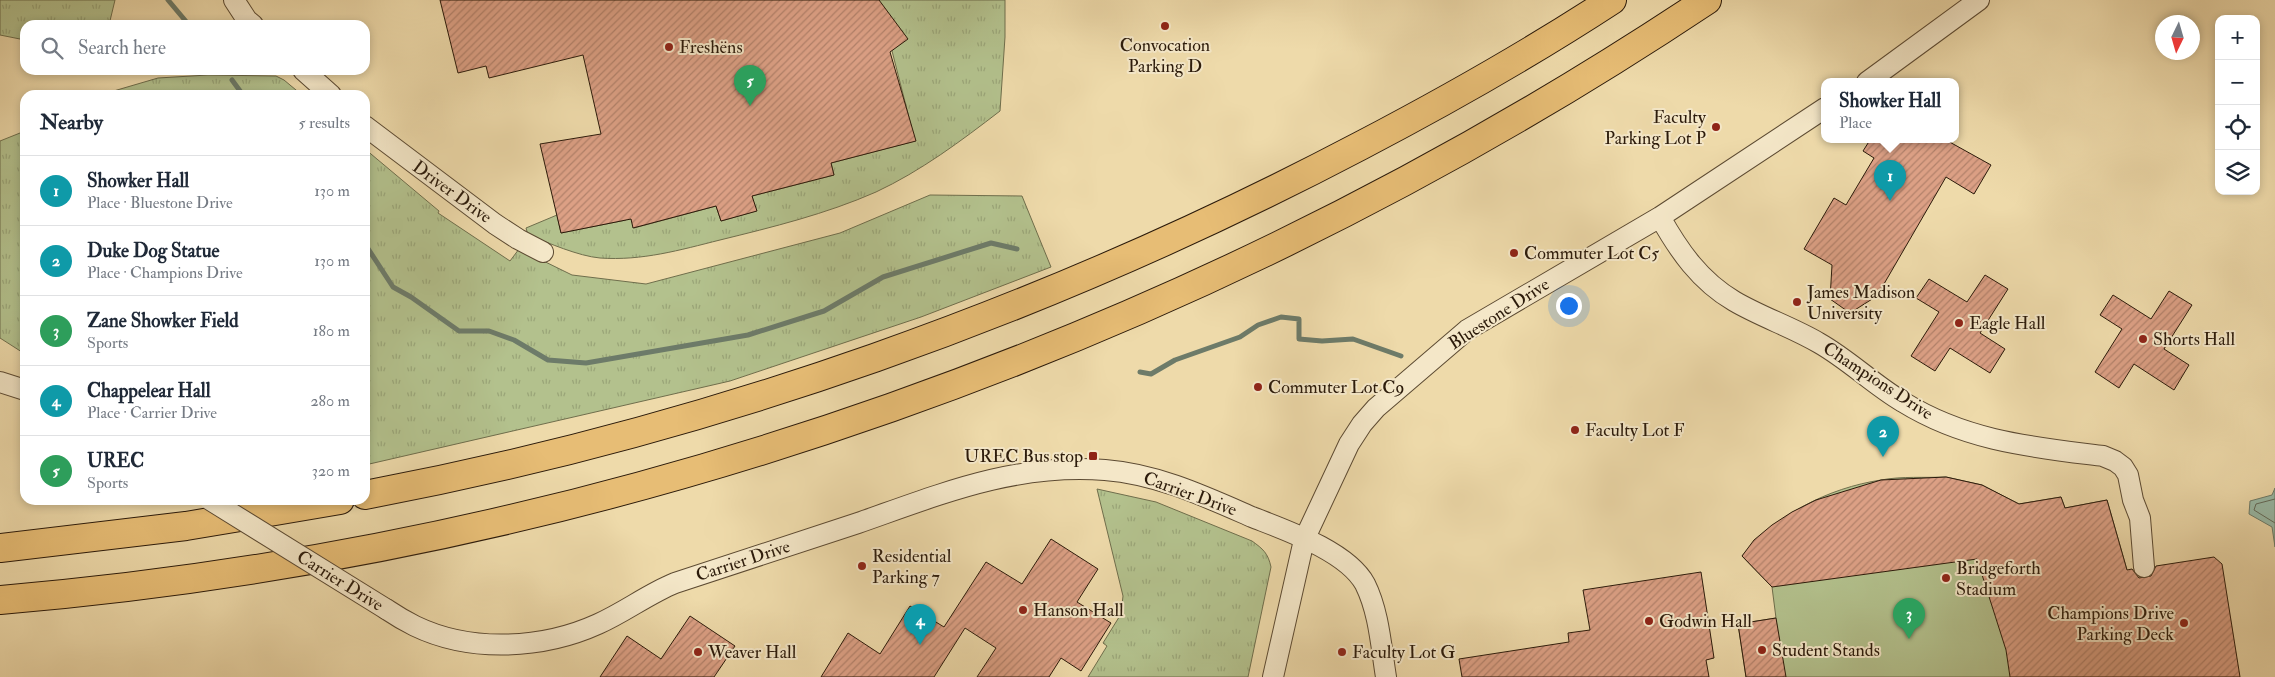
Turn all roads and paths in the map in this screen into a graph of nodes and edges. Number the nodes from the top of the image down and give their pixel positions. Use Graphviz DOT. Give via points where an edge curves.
graph roads {
  1 [pos="234,0"];
  2 [pos="1612,0"];
  3 [pos="1707,0"];
  4 [pos="1979,0"];
  5 [pos="247,20"];
  6 [pos="309,75"];
  7 [pos="1872,78"];
  8 [pos="325,90"];
  9 [pos="1821,111"];
  10 [pos="370,130"];
  11 [pos="1660,217"];
  12 [pos="543,252"];
  13 [pos="0,382"];
  14 [pos="20,388"];
  15 [pos="370,494"];
  16 [pos="218,505"];
  17 [pos="310,505"];
  18 [pos="1304,540"];
  19 [pos="0,548"];
  20 [pos="2144,567"];
  21 [pos="0,600"];
  22 [pos="1273,677"];
  23 [pos="1386,677"];
  1 -- 5 [label="street"];
  2 -- 15 [label="highway" via="1440,103 1299,178 1183,234 1021,302 884,354 692,417 504,466"];
  3 -- 21 [label="highway" via="1551,100 1323,224 1077,338 886,408 652,482 438,535 281,566 165,583"];
  4 -- 7 [label="street"];
  6 -- 8 [label="street"];
  9 -- 11 [label="street, Bluestone Drive"];
  10 -- 12 [label="street, Driver Drive" via="481,214"];
  11 -- 18 [label="street, Bluestone Drive" via="1467,330 1376,408 1349,444"];
  11 -- 20 [label="street, Champions Drive" via="1686,259 1715,288 1742,306 1819,343 1915,409 1957,429 1992,440 2103,456 2115,461 2128,475 2140,518"];
  13 -- 14 [label="street"];
  16 -- 18 [label="street, Carrier Drive, bridge" via="426,631 466,641 507,644 562,637 597,624 676,583 971,485 1052,468 1138,474 1165,482"];
  17 -- 19 [label="highway" via="186,526"];
  18 -- 22 [label="street, Bluestone Drive"];
  18 -- 23 [label="street, Carrier Drive" via="1342,559 1364,582 1374,610"];
}
